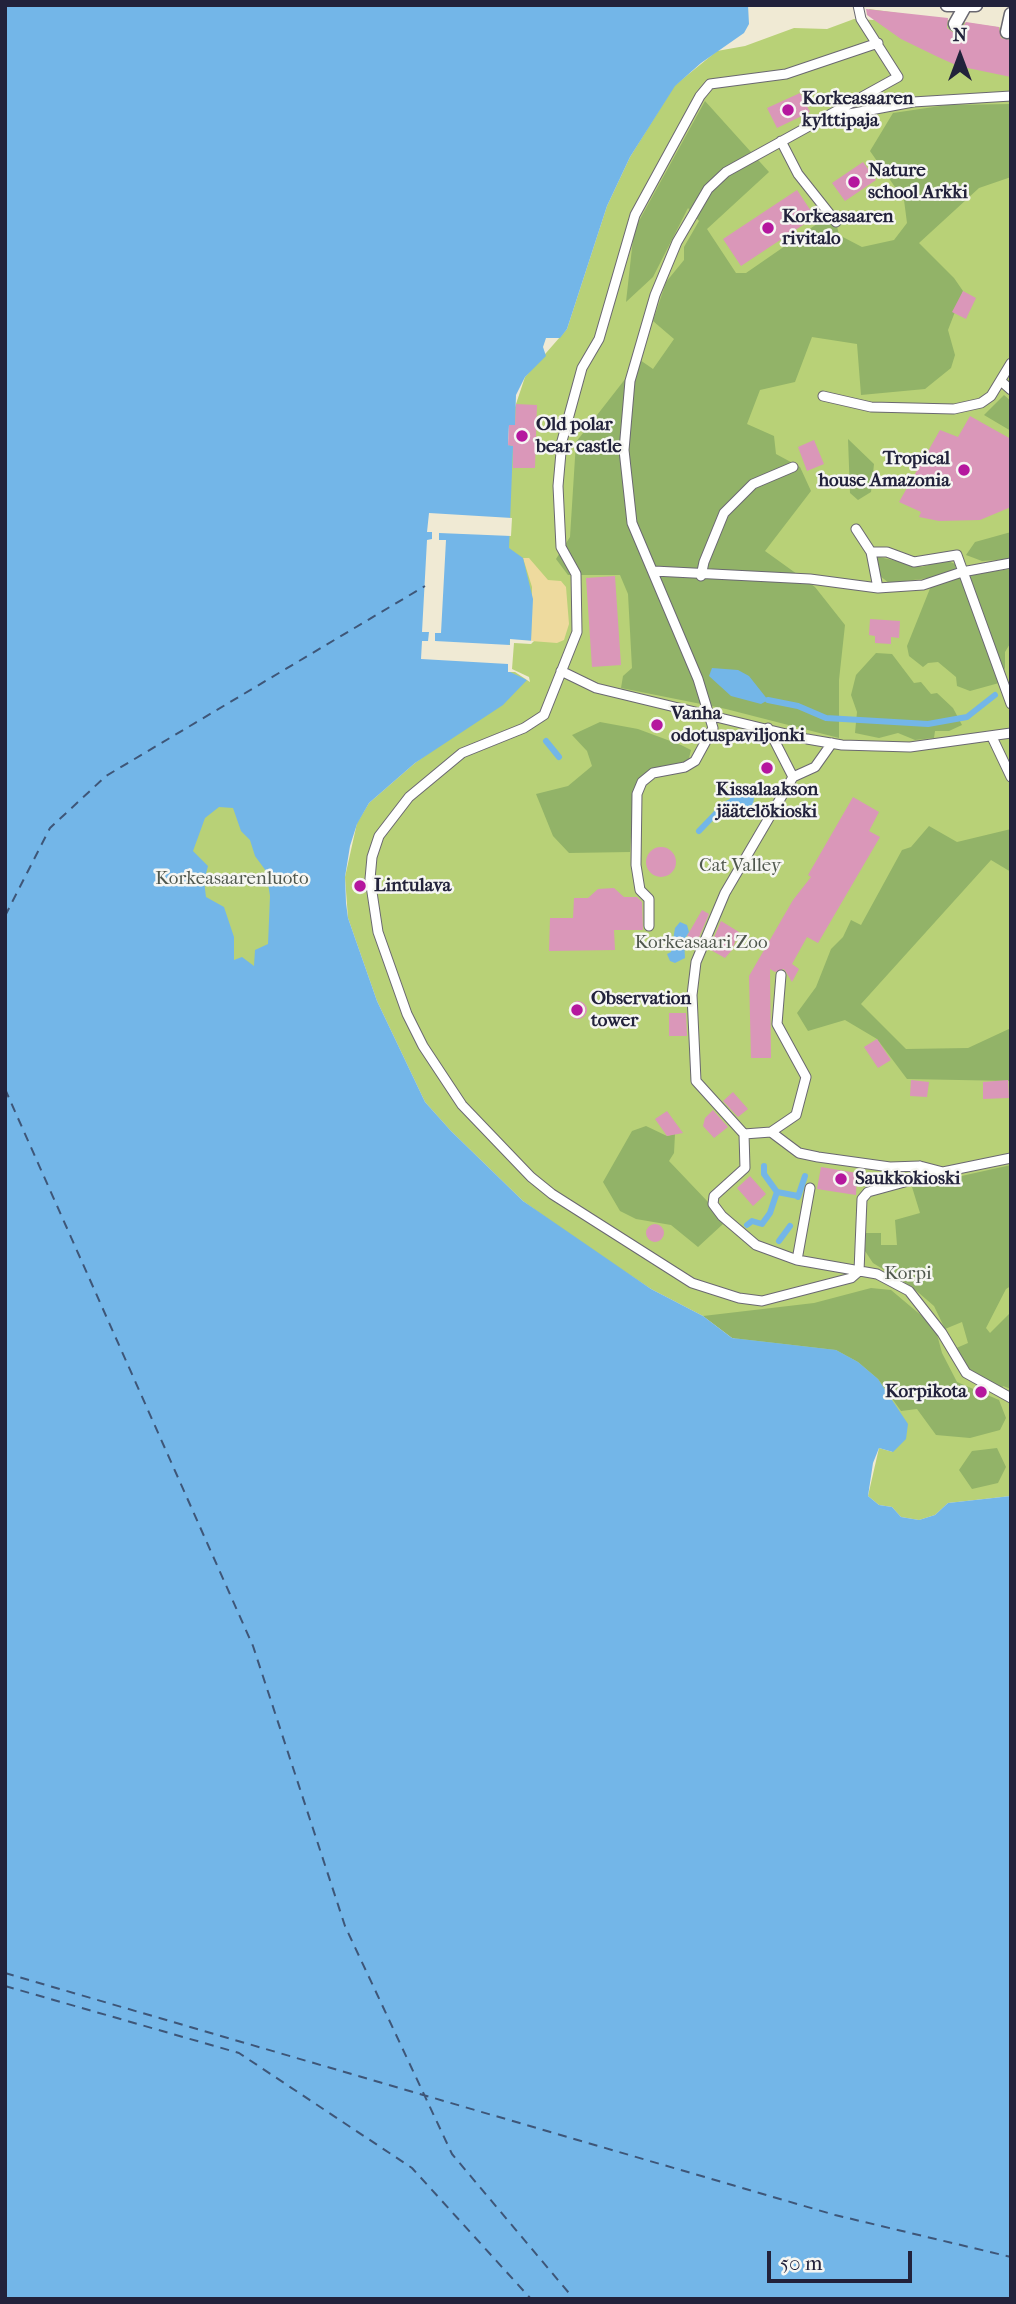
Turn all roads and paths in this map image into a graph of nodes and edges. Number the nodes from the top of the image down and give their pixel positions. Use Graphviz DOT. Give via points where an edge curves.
graph roads {
  1 [pos="947,5"];
  2 [pos="970,6"];
  3 [pos="858,8"];
  4 [pos="1011,14"];
  5 [pos="955,24"];
  6 [pos="1007,32"];
  7 [pos="878,43"];
  8 [pos="1011,96"];
  9 [pos="824,118"];
  10 [pos="781,141"];
  11 [pos="836,222"];
  12 [pos="1011,363"];
  13 [pos="1002,382"];
  14 [pos="1011,390"];
  15 [pos="823,396"];
  16 [pos="793,467"];
  17 [pos="856,529"];
  18 [pos="871,552"];
  19 [pos="1011,563"];
  20 [pos="654,571"];
  21 [pos="962,572"];
  22 [pos="701,576"];
  23 [pos="878,588"];
  24 [pos="561,671"];
  25 [pos="1011,704"];
  26 [pos="708,715"];
  27 [pos="768,728"];
  28 [pos="1011,733"];
  29 [pos="992,737"];
  30 [pos="832,743"];
  31 [pos="1011,777"];
  32 [pos="793,778"];
  33 [pos="649,926"];
  34 [pos="781,975"];
  35 [pos="771,1132"];
  36 [pos="744,1134"];
  37 [pos="1011,1158"];
  38 [pos="920,1166"];
  39 [pos="810,1188"];
  40 [pos="797,1261"];
  41 [pos="859,1271"];
  42 [pos="1011,1398"];
  1 -- 2 [label="street"];
  2 -- 5 [label="street"];
  3 -- 7 [label="lane"];
  4 -- 6 [label="street"];
  7 -- 9 [label="lane" via="898,77"];
  7 -- 24 [label="lane" via="786,74 710,84 635,215 599,339 582,368 558,461 561,547 576,574 577,632"];
  8 -- 9 [label="lane" via="913,102"];
  9 -- 10 [label="lane"];
  10 -- 11 [label="lane" via="798,174"];
  10 -- 20 [label="lane" via="726,172 708,189 677,242 643,329 630,381 624,450 632,523"];
  12 -- 13 [label="lane"];
  13 -- 14 [label="lane"];
  13 -- 15 [label="lane" via="981,403 954,409 871,407"];
  16 -- 22 [label="lane" via="753,484 724,513"];
  17 -- 18 [label="lane"];
  18 -- 21 [label="lane" via="887,552 914,562 957,555"];
  18 -- 23 [label="lane"];
  19 -- 21 [label="lane"];
  20 -- 22 [label="lane"];
  20 -- 26 [label="lane"];
  21 -- 23 [label="lane" via="923,584"];
  21 -- 25 [label="lane"];
  22 -- 23 [label="lane" via="810,579"];
  24 -- 26 [label="lane" via="596,688"];
  24 -- 41 [label="lane" via="544,715 462,753 409,797 379,836 370,874 378,932 423,1046 462,1105 531,1177 692,1283 762,1301 851,1278"];
  26 -- 27 [label="lane"];
  26 -- 33 [label="lane" via="713,727 695,761 653,773 637,794 636,865 640,890 649,900"];
  27 -- 30 [label="lane"];
  27 -- 32 [label="lane"];
  28 -- 29 [label="lane"];
  29 -- 30 [label="lane" via="909,747"];
  29 -- 31 [label="lane"];
  30 -- 32 [label="lane" via="815,767"];
  32 -- 36 [label="lane" via="725,893 696,962 692,986 696,1082"];
  34 -- 35 [label="lane" via="777,1024 806,1077 796,1115"];
  35 -- 36 [label="lane"];
  35 -- 38 [label="lane" via="799,1153 890,1167"];
  36 -- 40 [label="lane" via="745,1168 714,1196 713,1204 756,1245"];
  37 -- 38 [label="lane" via="943,1172"];
  38 -- 41 [label="lane" via="912,1180 869,1192 862,1199"];
  39 -- 40 [label="lane"];
  40 -- 41 [label="lane"];
  41 -- 42 [label="lane" via="877,1274 909,1291 966,1373"];
}
